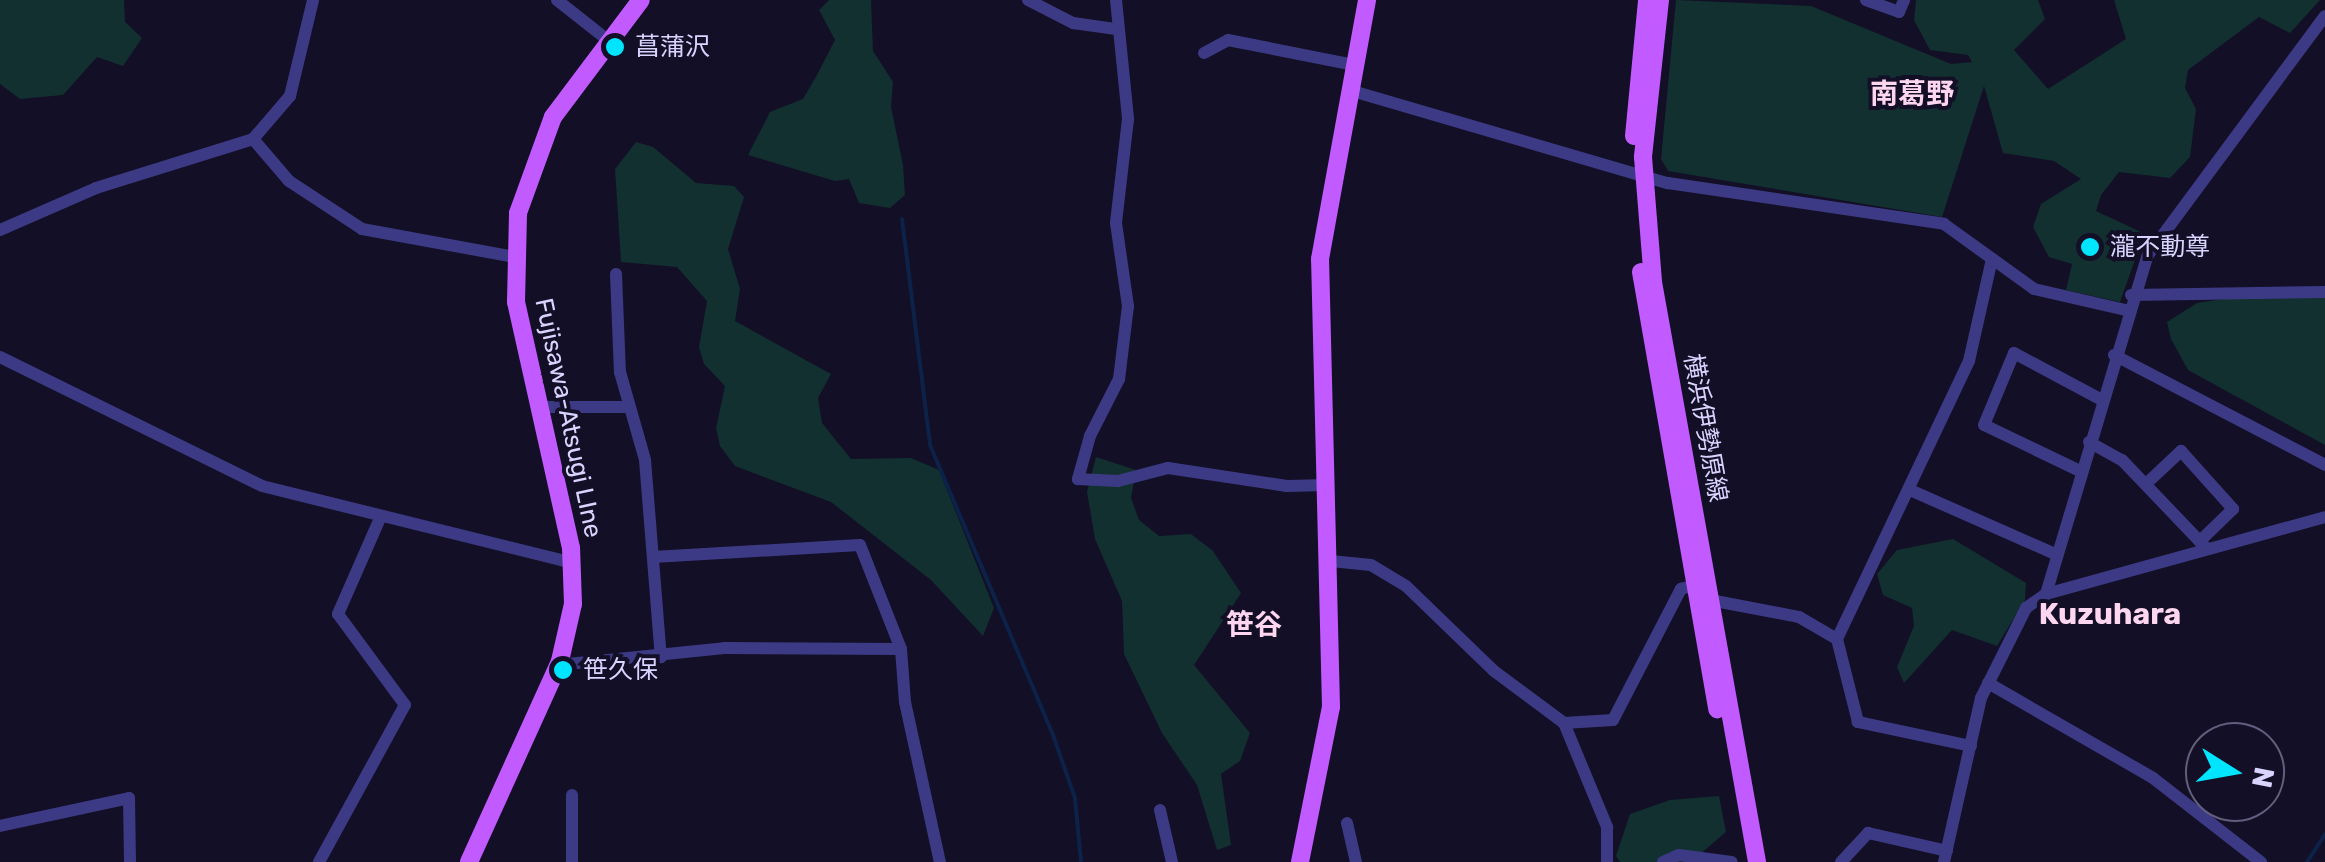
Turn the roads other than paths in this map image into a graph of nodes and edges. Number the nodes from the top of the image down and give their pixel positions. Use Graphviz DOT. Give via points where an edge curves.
graph roads {
  1 [pos="313,0"];
  2 [pos="556,0"];
  3 [pos="642,0"];
  4 [pos="1028,0"];
  5 [pos="1116,0"];
  6 [pos="1367,0"];
  7 [pos="1647,0"];
  8 [pos="1660,0"];
  9 [pos="1866,0"];
  10 [pos="1904,0"];
  11 [pos="2325,16"];
  12 [pos="1116,28"];
  13 [pos="610,41"];
  14 [pos="1204,53"];
  15 [pos="1354,65"];
  16 [pos="1349,90"];
  17 [pos="253,139"];
  18 [pos="1638,173"];
  19 [pos="0,230"];
  20 [pos="514,257"];
  21 [pos="1992,259"];
  22 [pos="616,274"];
  23 [pos="2325,292"];
  24 [pos="2131,295"];
  25 [pos="2126,310"];
  26 [pos="2114,355"];
  27 [pos="0,357"];
  28 [pos="2102,400"];
  29 [pos="629,407"];
  30 [pos="540,408"];
  31 [pos="2090,442"];
  32 [pos="2325,465"];
  33 [pos="2080,472"];
  34 [pos="2147,483"];
  35 [pos="1328,485"];
  36 [pos="1910,490"];
  37 [pos="381,516"];
  38 [pos="2325,517"];
  39 [pos="2200,541"];
  40 [pos="2210,552"];
  41 [pos="2054,554"];
  42 [pos="652,557"];
  43 [pos="1331,561"];
  44 [pos="573,563"];
  45 [pos="1695,585"];
  46 [pos="2046,594"];
  47 [pos="1710,600"];
  48 [pos="1837,639"];
  49 [pos="901,650"];
  50 [pos="661,657"];
  51 [pos="558,665"];
  52 [pos="1988,683"];
  53 [pos="1564,723"];
  54 [pos="1971,746"];
  55 [pos="572,795"];
  56 [pos="1160,810"];
  57 [pos="1348,823"];
  58 [pos="0,826"];
  59 [pos="1946,856"];
  60 [pos="2258,861"];
  61 [pos="130,862"];
  62 [pos="319,862"];
  63 [pos="469,862"];
  64 [pos="572,862"];
  65 [pos="940,862"];
  66 [pos="1172,862"];
  67 [pos="1300,862"];
  68 [pos="1356,862"];
  69 [pos="1607,862"];
  70 [pos="1663,862"];
  71 [pos="1732,862"];
  72 [pos="1745,862"];
  73 [pos="1756,862"];
  74 [pos="1841,862"];
  1 -- 17 [label="street" via="295,83"];
  2 -- 13 [label="street"];
  3 -- 13 [label="main road, Fujisawa-Atsugi LIne"];
  4 -- 12 [label="street" via="1073,23"];
  5 -- 12 [label="street"];
  6 -- 15 [label="main road"];
  7 -- 18 [label="main road, 横浜伊勢原線"];
  8 -- 18 [label="main road, 横浜伊勢原線"];
  9 -- 10 [label="street" via="1899,12"];
  11 -- 24 [label="street" via="2148,255"];
  12 -- 35 [label="street" via="1128,119 1116,224 1128,306 1119,379 1090,436 1078,479 1118,481 1168,468 1270,484"];
  13 -- 20 [label="main road, Fujisawa-Atsugi LIne" via="545,132 522,198"];
  14 -- 15 [label="street" via="1228,40"];
  15 -- 16 [label="main road"];
  16 -- 18 [label="street"];
  16 -- 35 [label="main road" via="1320,259"];
  17 -- 19 [label="street" via="96,188"];
  17 -- 20 [label="street" via="289,181 349,223"];
  18 -- 21 [label="street" via="1944,224"];
  18 -- 45 [label="main road, 横浜伊勢原線" via="1643,298"];
  18 -- 47 [label="main road, 横浜伊勢原線"];
  20 -- 30 [label="main road, Fujisawa-Atsugi LIne" via="516,302"];
  21 -- 25 [label="street" via="2034,289"];
  21 -- 36 [label="street" via="1969,361"];
  22 -- 29 [label="street" via="620,372"];
  23 -- 24 [label="street"];
  24 -- 25 [label="street"];
  25 -- 26 [label="street"];
  26 -- 28 [label="street"];
  26 -- 32 [label="street"];
  27 -- 37 [label="street" via="246,479"];
  28 -- 31 [label="street"];
  28 -- 33 [label="street" via="2014,354 1984,425"];
  29 -- 30 [label="street"];
  29 -- 42 [label="street" via="644,460"];
  30 -- 44 [label="main road, Fujisawa-Atsugi LIne"];
  31 -- 33 [label="street"];
  31 -- 34 [label="street"];
  33 -- 41 [label="street"];
  34 -- 39 [label="street"];
  34 -- 39 [label="street" via="2180,451 2194,465 2233,508"];
  35 -- 43 [label="main road"];
  36 -- 41 [label="street"];
  36 -- 48 [label="street"];
  37 -- 44 [label="street"];
  37 -- 62 [label="street" via="338,614 404,705"];
  38 -- 40 [label="street"];
  39 -- 40 [label="street"];
  40 -- 46 [label="street"];
  41 -- 46 [label="street"];
  42 -- 49 [label="street" via="860,544"];
  42 -- 50 [label="street"];
  43 -- 53 [label="street" via="1371,565 1406,586 1494,671"];
  43 -- 67 [label="main road" via="1331,707"];
  44 -- 51 [label="main road, Fujisawa-Atsugi LIne" via="571,619"];
  45 -- 53 [label="street" via="1681,589 1613,720"];
  45 -- 72 [label="main road, 横浜伊勢原線"];
  46 -- 52 [label="street" via="2026,608"];
  47 -- 48 [label="street" via="1799,617"];
  47 -- 73 [label="main road, 横浜伊勢原線"];
  48 -- 54 [label="street" via="1858,722"];
  49 -- 50 [label="street" via="724,648"];
  49 -- 65 [label="street" via="905,702"];
  50 -- 51 [label="street"];
  51 -- 63 [label="main road, Fujisawa-Atsugi LIne"];
  52 -- 54 [label="street"];
  52 -- 60 [label="street" via="2152,778"];
  53 -- 69 [label="street" via="1607,827"];
  54 -- 59 [label="street"];
  55 -- 64 [label="street"];
  56 -- 66 [label="street"];
  57 -- 68 [label="street"];
  58 -- 61 [label="street" via="129,798"];
  59 -- 74 [label="street" via="1868,833"];
  70 -- 71 [label="street" via="1678,855"];
}
